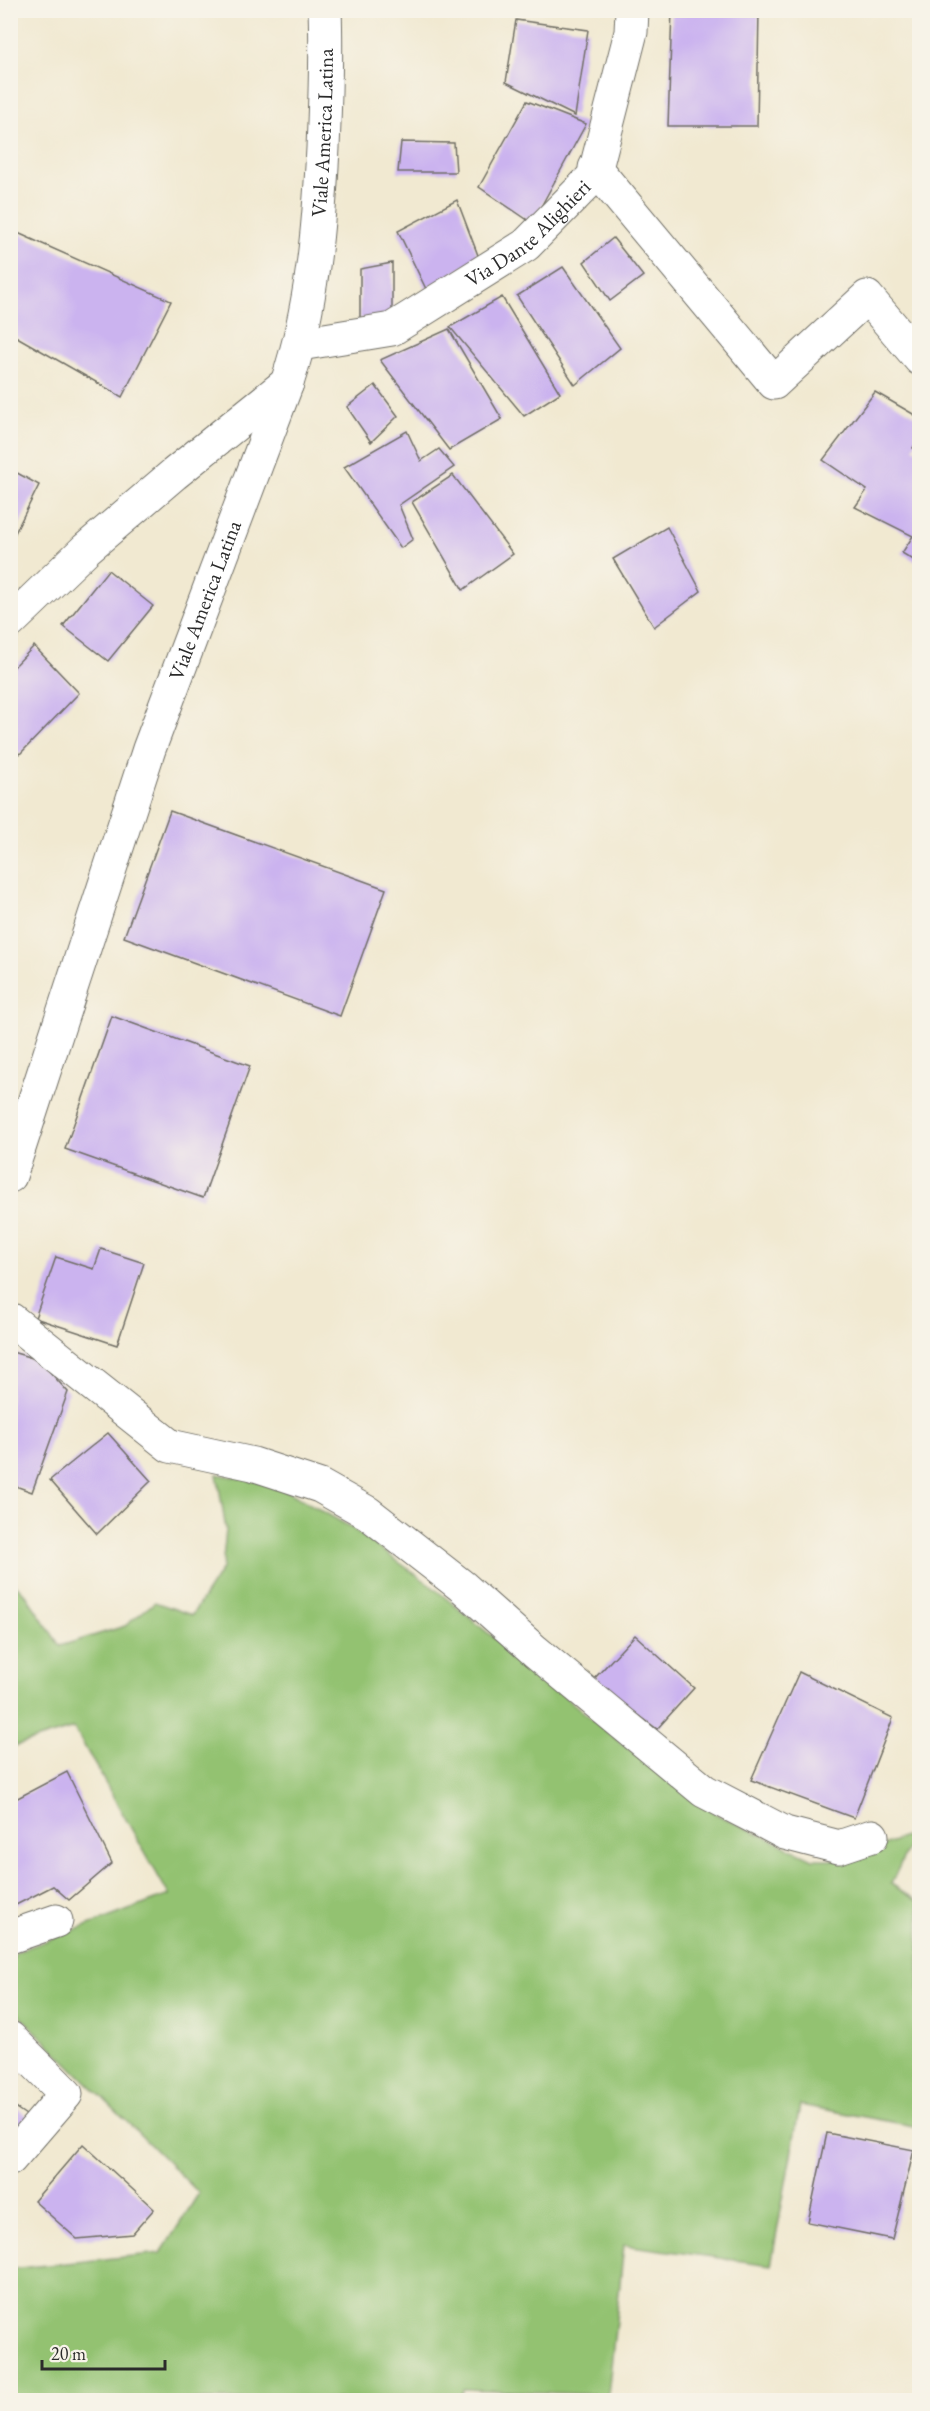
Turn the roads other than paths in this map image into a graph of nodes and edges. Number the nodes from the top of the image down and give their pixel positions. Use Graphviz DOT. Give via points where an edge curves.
graph roads {
  1 [pos="325,10"];
  2 [pos="632,10"];
  3 [pos="595,168"];
  4 [pos="300,344"];
  5 [pos="920,359"];
  6 [pos="287,383"];
  7 [pos="10,622"];
  8 [pos="10,1176"];
  9 [pos="10,1318"];
  10 [pos="872,1836"];
  11 [pos="56,1921"];
  12 [pos="10,1938"];
  13 [pos="10,2038"];
  14 [pos="10,2159"];
  1 -- 4 [label="street, Viale America Latina" via="327,64 319,226"];
  2 -- 3 [label="street, Via Dante Alighieri" via="631,32"];
  3 -- 4 [label="street, Via Dante Alighieri" via="594,176 526,245 393,329"];
  3 -- 5 [label="street" via="774,383 867,297"];
  4 -- 6 [label="street, Viale America Latina"];
  6 -- 7 [label="street" via="86,549"];
  6 -- 8 [label="street, Viale America Latina" via="149,749"];
  9 -- 10 [label="street" via="170,1446 253,1464 320,1486 368,1513 463,1587 704,1791 785,1833 839,1846"];
  11 -- 12 [label="street"];
  13 -- 14 [label="street" via="66,2094"];
}
